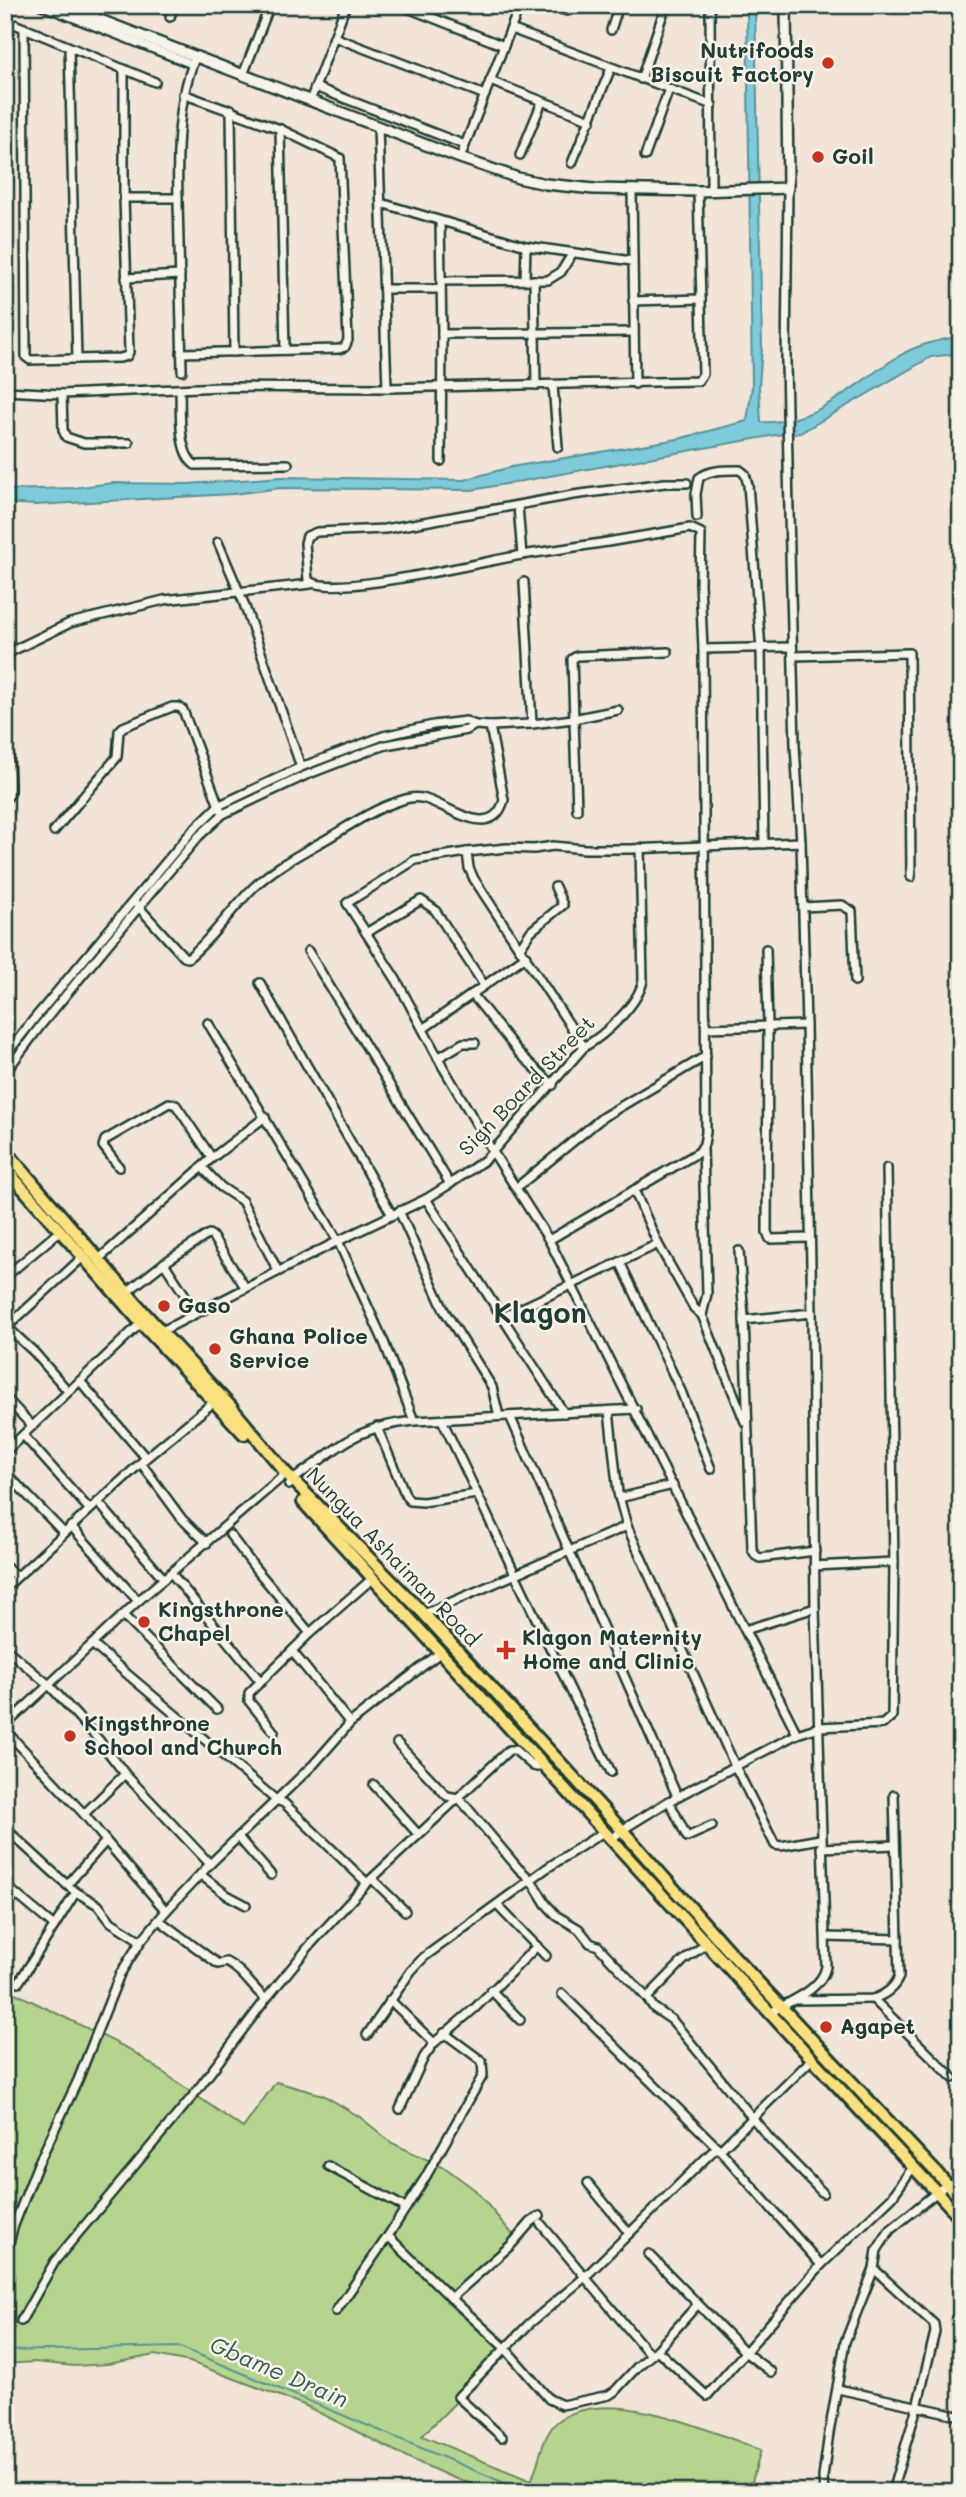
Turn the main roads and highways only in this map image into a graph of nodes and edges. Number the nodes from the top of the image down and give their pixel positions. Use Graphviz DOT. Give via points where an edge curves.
graph roads {
  1 [pos="5,1150"];
  2 [pos="5,1168"];
  3 [pos="144,1319"];
  4 [pos="157,1334"];
  5 [pos="288,1481"];
  6 [pos="961,2200"];
  7 [pos="961,2218"];
  1 -- 3 [label="main road, Nungua Ashaiman Road"];
  2 -- 3 [label="main road, Nungua Ashaiman Road"];
  3 -- 4 [label="main road, Nungua Ashaiman Road"];
  4 -- 5 [label="main road, Nungua Ashaiman Road"];
  4 -- 5 [label="main road, Nungua Ashaiman Road" via="232,1408"];
  5 -- 6 [label="main road, Nungua Ashaiman Road" via="424,1614"];
  5 -- 7 [label="main road, Nungua Ashaiman Road"];
}
